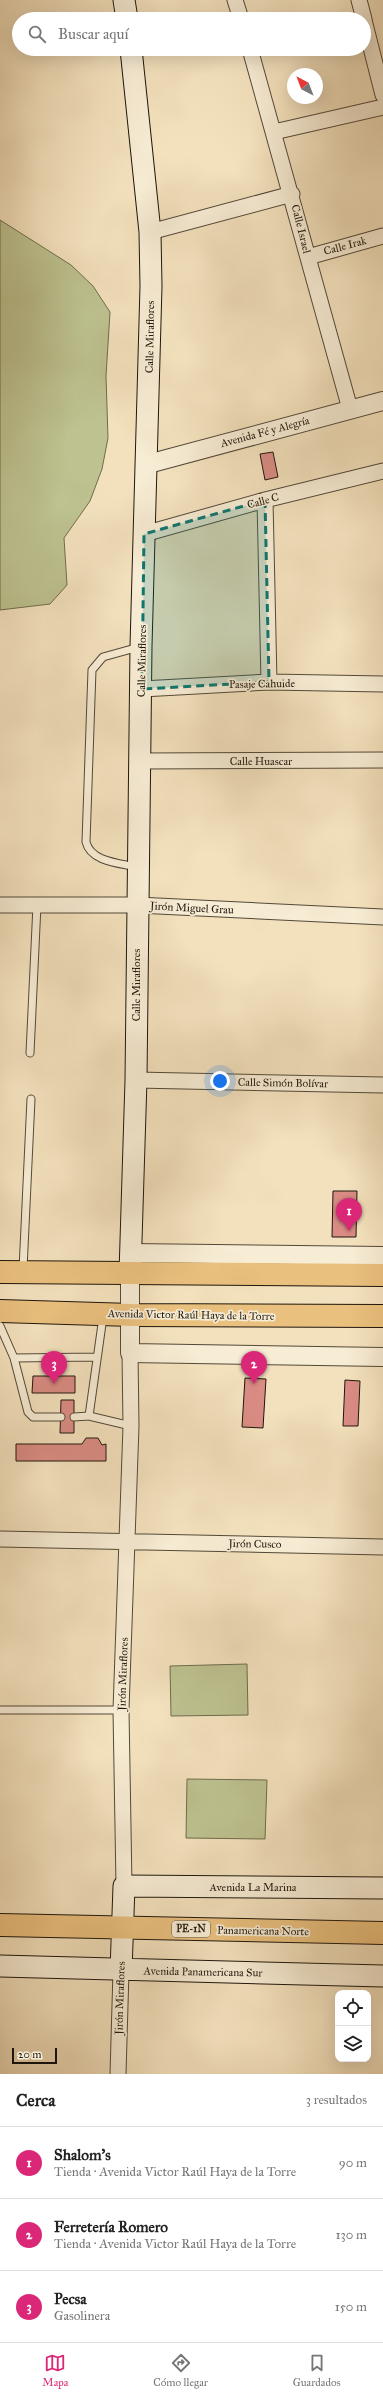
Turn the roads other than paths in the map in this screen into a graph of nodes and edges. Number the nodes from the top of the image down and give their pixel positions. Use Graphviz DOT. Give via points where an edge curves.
graph roads {
  1 [pos="124,0"];
  2 [pos="235,0"];
  3 [pos="359,0"];
  4 [pos="126,12"];
  5 [pos="239,12"];
  6 [pos="362,12"];
  7 [pos="371,47"];
  8 [pos="132,56"];
  9 [pos="252,56"];
  10 [pos="383,94"];
  11 [pos="383,107"];
  12 [pos="274,132"];
  13 [pos="292,194"];
  14 [pos="150,232"];
  15 [pos="383,236"];
  16 [pos="308,257"];
  17 [pos="383,401"];
  18 [pos="350,409"];
  19 [pos="148,464"];
  20 [pos="383,471"];
  21 [pos="265,500"];
  22 [pos="144,534"];
  23 [pos="141,646"];
  24 [pos="269,682"];
  25 [pos="383,684"];
  26 [pos="142,689"];
  27 [pos="383,760"];
  28 [pos="140,761"];
  29 [pos="137,867"];
  30 [pos="0,905"];
  31 [pos="37,905"];
  32 [pos="137,905"];
  33 [pos="383,917"];
  34 [pos="30,1053"];
  35 [pos="136,1080"];
  36 [pos="383,1085"];
  37 [pos="31,1099"];
  38 [pos="383,1256"];
  39 [pos="131,1263"];
  40 [pos="0,1272"];
  41 [pos="23,1272"];
  42 [pos="383,1275"];
  43 [pos="0,1311"];
  44 [pos="103,1314"];
  45 [pos="132,1315"];
  46 [pos="383,1316"];
  47 [pos="0,1326"];
  48 [pos="130,1353"];
  49 [pos="97,1357"];
  50 [pos="383,1357"];
  51 [pos="14,1358"];
  52 [pos="89,1416"];
  53 [pos="60,1417"];
  54 [pos="74,1417"];
  55 [pos="131,1426"];
  56 [pos="0,1539"];
  57 [pos="126,1541"];
  58 [pos="383,1547"];
  59 [pos="0,1710"];
  60 [pos="121,1710"];
  61 [pos="124,1886"];
  62 [pos="383,1888"];
  63 [pos="0,1925"];
  64 [pos="122,1928"];
  65 [pos="383,1933"];
  66 [pos="0,1966"];
  67 [pos="121,1971"];
  68 [pos="383,1976"];
  69 [pos="118,2074"];
  1 -- 4 [label="main road"];
  2 -- 5 [label="street"];
  3 -- 6 [label="street"];
  7 -- 10 [label="street"];
  8 -- 14 [label="main road, Calle Miraflores"];
  9 -- 12 [label="street, Calle Israel"];
  11 -- 12 [label="street"];
  12 -- 13 [label="street, Calle Israel"];
  13 -- 14 [label="street"];
  13 -- 16 [label="street, Calle Israel"];
  14 -- 19 [label="main road, Calle Miraflores"];
  15 -- 16 [label="street, Calle Irak"];
  16 -- 18 [label="street, Calle Israel"];
  17 -- 18 [label="street, Avenida Fé y Alegría"];
  18 -- 19 [label="street, Avenida Fé y Alegría"];
  19 -- 22 [label="main road, Calle Miraflores"];
  20 -- 21 [label="street, Calle C"];
  21 -- 22 [label="street, Calle C"];
  21 -- 24 [label="street"];
  22 -- 23 [label="main road, Calle Miraflores"];
  23 -- 26 [label="main road, Calle Miraflores"];
  23 -- 29 [label="lane" via="103,657 92,670 86,842 94,855"];
  24 -- 25 [label="street, Pasaje Cahuide"];
  24 -- 26 [label="street, Pasaje Cahuide"];
  26 -- 28 [label="main road, Calle Miraflores"];
  27 -- 28 [label="street, Calle Huascar"];
  28 -- 29 [label="main road, Calle Miraflores"];
  29 -- 32 [label="main road, Calle Miraflores"];
  30 -- 31 [label="street, Jirón Miguel Grau"];
  31 -- 32 [label="street, Jirón Miguel Grau"];
  31 -- 34 [label="lane"];
  32 -- 33 [label="street, Jirón Miguel Grau"];
  32 -- 35 [label="main road, Calle Miraflores"];
  35 -- 36 [label="street, Calle Simón Bolívar"];
  35 -- 39 [label="main road, Calle Miraflores"];
  37 -- 41 [label="lane"];
  38 -- 39 [label="street"];
  39 -- 41 [label="main road"];
  39 -- 42 [label="main road"];
  39 -- 45 [label="street, Jirón Miraflores"];
  40 -- 41 [label="main road"];
  43 -- 44 [label="main road, Avenida Victor Raúl Haya de la Torre"];
  44 -- 45 [label="main road, Avenida Victor Raúl Haya de la Torre"];
  44 -- 49 [label="lane"];
  45 -- 46 [label="main road, Avenida Victor Raúl Haya de la Torre"];
  45 -- 48 [label="street, Jirón Miraflores"];
  47 -- 51 [label="lane"];
  48 -- 50 [label="street"];
  48 -- 55 [label="street, Jirón Miraflores"];
  49 -- 51 [label="lane"];
  49 -- 52 [label="lane"];
  51 -- 53 [label="lane" via="28,1412 33,1417"];
  52 -- 54 [label="lane"];
  52 -- 55 [label="lane"];
  55 -- 57 [label="street, Jirón Miraflores"];
  56 -- 57 [label="street, Jirón Cusco"];
  57 -- 58 [label="street, Jirón Cusco"];
  57 -- 60 [label="street, Jirón Miraflores"];
  59 -- 60 [label="lane"];
  60 -- 61 [label="street, Jirón Miraflores"];
  61 -- 62 [label="main road, Avenida La Marina"];
  61 -- 64 [label="main road, Jirón Miraflores"];
  63 -- 64 [label="main road, Panamericana Norte / PE-1N"];
  64 -- 65 [label="main road, Panamericana Norte / PE-1N"];
  64 -- 67 [label="main road, Jirón Miraflores"];
  66 -- 67 [label="main road, Avenida Panamericana Sur"];
  67 -- 68 [label="main road, Avenida Panamericana Sur"];
  67 -- 69 [label="street, Jirón Miraflores"];
}
